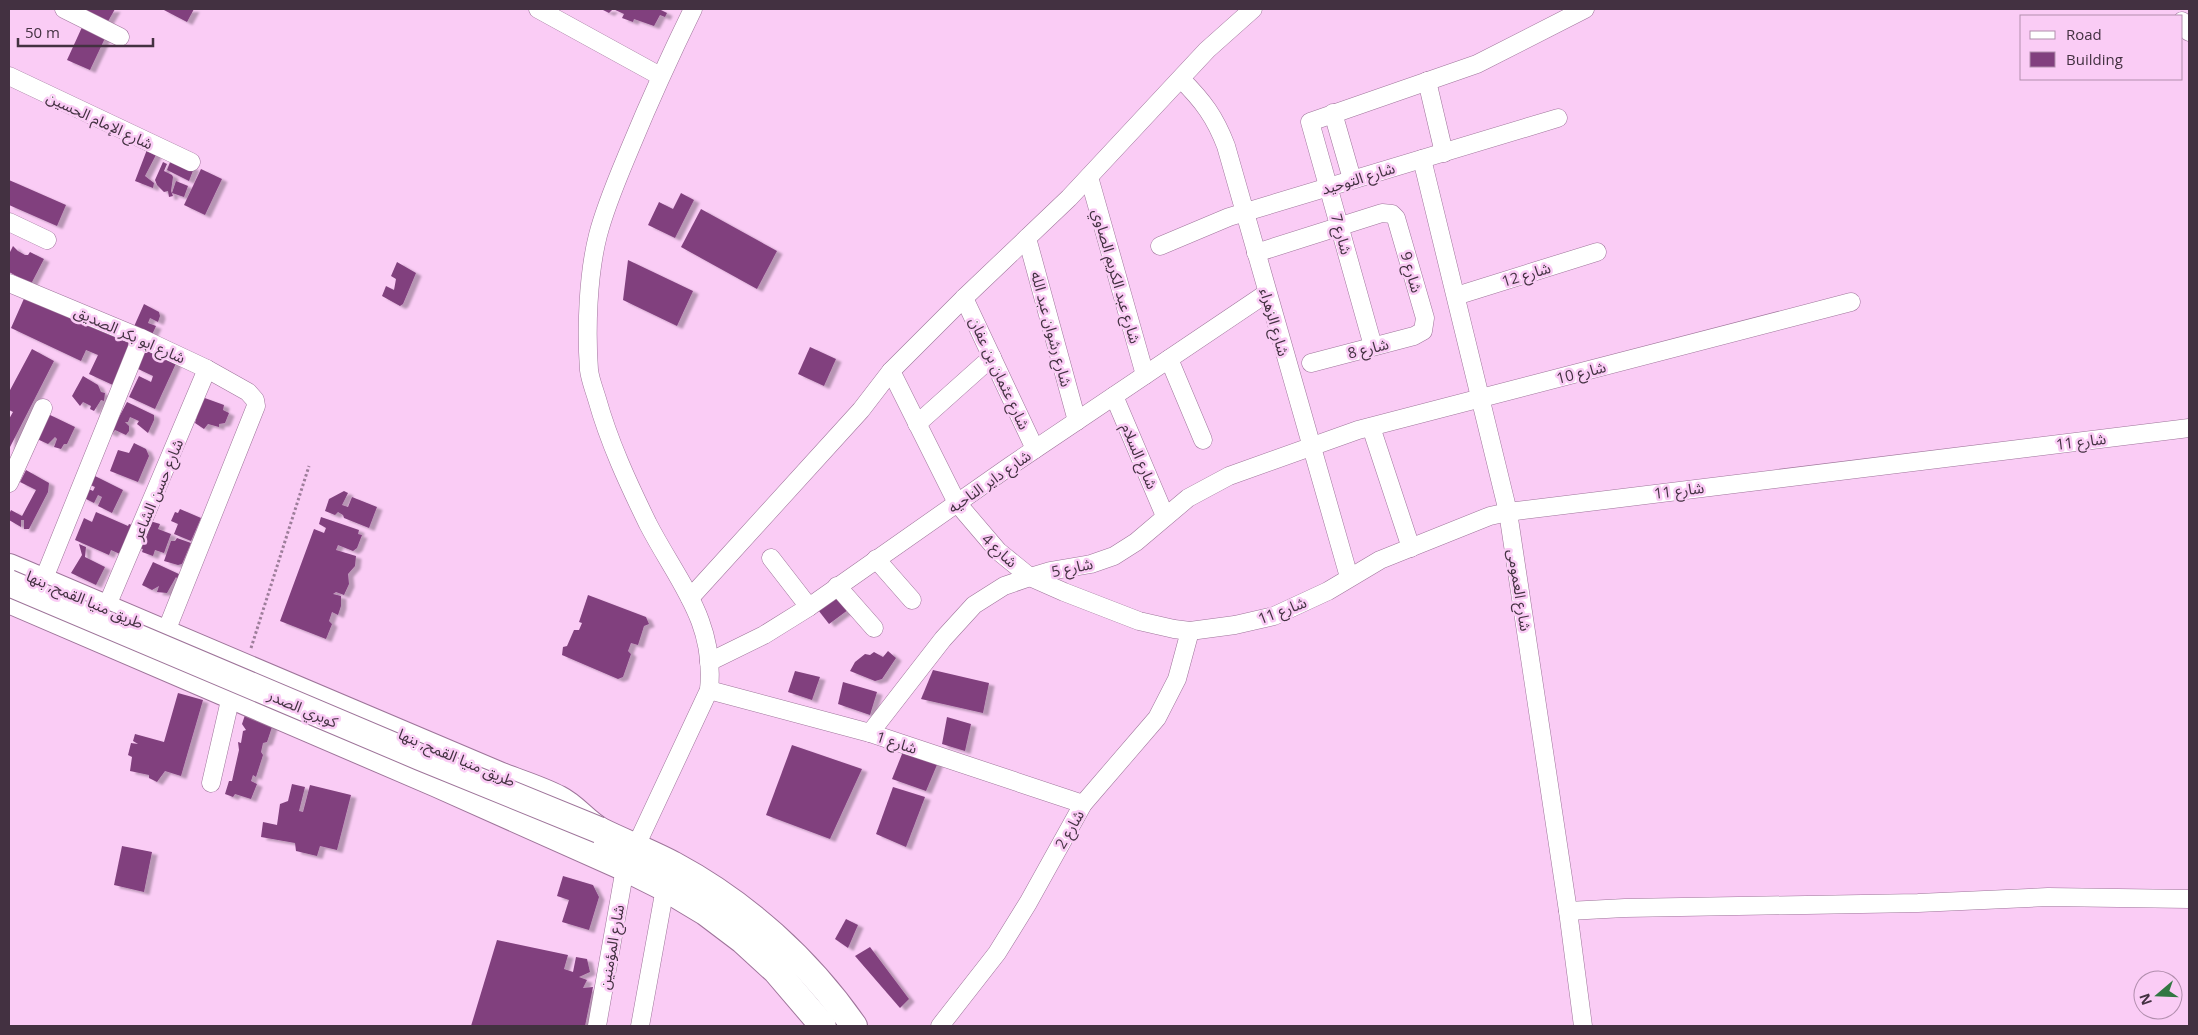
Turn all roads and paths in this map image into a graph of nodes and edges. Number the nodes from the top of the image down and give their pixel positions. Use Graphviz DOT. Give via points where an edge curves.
graph roads {
  1 [pos="64,9"];
  2 [pos="538,9"];
  3 [pos="692,9"];
  4 [pos="1253,9"];
  5 [pos="1585,9"];
  6 [pos="120,37"];
  7 [pos="9,76"];
  8 [pos="660,76"];
  9 [pos="1181,79"];
  10 [pos="1427,81"];
  11 [pos="1333,113"];
  12 [pos="1558,118"];
  13 [pos="1444,152"];
  14 [pos="1422,159"];
  15 [pos="191,162"];
  16 [pos="1088,177"];
  17 [pos="1352,179"];
  18 [pos="1330,187"];
  19 [pos="1245,213"];
  20 [pos="9,222"];
  21 [pos="1340,226"];
  22 [pos="1027,238"];
  23 [pos="47,240"];
  24 [pos="1160,246"];
  25 [pos="1597,252"];
  26 [pos="1256,253"];
  27 [pos="9,283"];
  28 [pos="1266,293"];
  29 [pos="1456,296"];
  30 [pos="964,298"];
  31 [pos="1851,302"];
  32 [pos="1423,331"];
  33 [pos="141,338"];
  34 [pos="1373,346"];
  35 [pos="992,357"];
  36 [pos="1169,359"];
  37 [pos="1311,363"];
  38 [pos="208,369"];
  39 [pos="891,371"];
  40 [pos="1145,375"];
  41 [pos="1114,396"];
  42 [pos="1480,398"];
  43 [pos="43,408"];
  44 [pos="1077,421"];
  45 [pos="917,424"];
  46 [pos="1372,427"];
  47 [pos="2189,428"];
  48 [pos="1203,440"];
  49 [pos="1312,446"];
  50 [pos="1035,449"];
  51 [pos="309,466"];
  52 [pos="9,483"];
  53 [pos="957,503"];
  54 [pos="1508,512"];
  55 [pos="1165,516"];
  56 [pos="1411,548"];
  57 [pos="771,558"];
  58 [pos="876,559"];
  59 [pos="9,567"];
  60 [pos="1030,577"];
  61 [pos="1349,577"];
  62 [pos="43,581"];
  63 [pos="9,583"];
  64 [pos="837,586"];
  65 [pos="9,591"];
  66 [pos="690,598"];
  67 [pos="9,600"];
  68 [pos="912,600"];
  69 [pos="809,607"];
  70 [pos="106,608"];
  71 [pos="874,628"];
  72 [pos="1190,631"];
  73 [pos="165,634"];
  74 [pos="93,636"];
  75 [pos="709,662"];
  76 [pos="244,667"];
  77 [pos="709,690"];
  78 [pos="231,696"];
  79 [pos="870,733"];
  80 [pos="211,783"];
  81 [pos="437,784"];
  82 [pos="1083,804"];
  83 [pos="599,830"];
  84 [pos="630,857"];
  85 [pos="665,888"];
  86 [pos="2189,899"];
  87 [pos="1568,911"];
  88 [pos="597,1026"];
  89 [pos="640,1026"];
  90 [pos="823,1026"];
  91 [pos="854,1026"];
  92 [pos="940,1026"];
  93 [pos="1583,1026"];
  1 -- 6 [label="street"];
  2 -- 8 [label="street"];
  3 -- 8 [label="street"];
  4 -- 9 [label="street"];
  5 -- 10 [label="street" via="1477,64"];
  7 -- 15 [label="street, شارع الإمام الحسين"];
  8 -- 66 [label="street" via="610,197 598,236 591,276 589,371 604,424 629,486"];
  9 -- 16 [label="street"];
  9 -- 19 [label="street, شارع الزهراء" via="1218,124"];
  10 -- 11 [label="street"];
  10 -- 13 [label="street"];
  11 -- 17 [label="street"];
  11 -- 18 [label="street, شارع 7" via="1310,122"];
  12 -- 13 [label="street, شارع التوحيد"];
  13 -- 14 [label="street, شارع التوحيد"];
  14 -- 17 [label="street, شارع التوحيد"];
  14 -- 29 [label="street, شارع العمومى"];
  16 -- 22 [label="street"];
  16 -- 40 [label="street, شارع عبد الكريم الصاوي"];
  17 -- 18 [label="street, شارع التوحيد"];
  18 -- 19 [label="street, شارع التوحيد"];
  18 -- 21 [label="street, شارع 7"];
  19 -- 24 [label="street, شارع التوحيد"];
  19 -- 26 [label="street, شارع الزهراء"];
  20 -- 23 [label="street"];
  21 -- 26 [label="street"];
  21 -- 32 [label="street, شارع 9" via="1382,213 1392,214 1398,224 1425,318"];
  21 -- 34 [label="street, شارع 7"];
  22 -- 30 [label="street"];
  22 -- 44 [label="street, شارع رشوان عبد الله"];
  25 -- 29 [label="street, شارع 12"];
  26 -- 28 [label="street, شارع الزهراء"];
  27 -- 33 [label="street, شارع ابو بكر الصديق"];
  28 -- 36 [label="street, شارع داير الناحيه"];
  28 -- 49 [label="street, شارع الزهراء"];
  29 -- 42 [label="street, شارع العمومى"];
  30 -- 35 [label="street, شارع عثمان بن عفان"];
  30 -- 39 [label="street"];
  31 -- 42 [label="street, شارع 10"];
  32 -- 34 [label="street, شارع 8"];
  33 -- 38 [label="street, شارع ابو بكر الصديق"];
  33 -- 62 [label="street"];
  34 -- 37 [label="street, شارع 8"];
  35 -- 45 [label="street"];
  35 -- 50 [label="street, شارع عثمان بن عفان"];
  36 -- 40 [label="street, شارع داير الناحيه"];
  36 -- 48 [label="street"];
  38 -- 70 [label="street, شارع حسن الشاعر"];
  38 -- 73 [label="street, شارع ابو بكر الصديق" via="248,392 256,406"];
  39 -- 45 [label="street, شارع 4"];
  39 -- 66 [label="street" via="861,410"];
  40 -- 41 [label="street, شارع داير الناحيه"];
  41 -- 44 [label="street, شارع داير الناحيه"];
  41 -- 55 [label="street, شارع السلام"];
  42 -- 46 [label="street, شارع 10"];
  42 -- 54 [label="street, شارع العمومى"];
  43 -- 52 [label="street"];
  44 -- 50 [label="street, شارع داير الناحيه"];
  45 -- 53 [label="street, شارع 4"];
  46 -- 49 [label="street, شارع 10"];
  46 -- 56 [label="street"];
  47 -- 54 [label="street, شارع 11"];
  49 -- 55 [label="street, شارع 5" via="1208,486"];
  49 -- 61 [label="street, شارع الزهراء"];
  50 -- 53 [label="street, شارع داير الناحيه"];
  51 -- 76 [label="path"];
  53 -- 58 [label="street, شارع داير الناحيه"];
  53 -- 60 [label="street, شارع 4" via="998,551"];
  54 -- 56 [label="street, شارع 11" via="1490,516"];
  54 -- 87 [label="street, شارع العمومى"];
  55 -- 60 [label="street, شارع 5" via="1136,542 1114,556"];
  56 -- 61 [label="street, شارع 11"];
  57 -- 69 [label="street"];
  58 -- 64 [label="street, شارع داير الناحيه"];
  58 -- 68 [label="street"];
  59 -- 62 [label="highway, طريق منيا القمح, بنها"];
  60 -- 72 [label="street, شارع 4" via="1138,621"];
  60 -- 79 [label="street, شارع 5" via="1004,586 974,605 943,639"];
  61 -- 72 [label="street, شارع 11" via="1328,592 1274,616"];
  62 -- 70 [label="highway, طريق منيا القمح, بنها"];
  63 -- 83 [label="highway, كوبري الصدر, bridge"];
  64 -- 69 [label="street, شارع داير الناحيه"];
  64 -- 71 [label="street"];
  65 -- 81 [label="highway, كوبري الصدر" via="403,760"];
  66 -- 75 [label="street" via="704,629"];
  67 -- 74 [label="highway, طريق منيا القمح, بنها"];
  69 -- 75 [label="street, شارع داير الناحيه" via="764,635"];
  70 -- 73 [label="highway, طريق منيا القمح, بنها"];
  70 -- 74 [label="highway"];
  72 -- 82 [label="street, شارع 2" via="1177,679 1158,718"];
  73 -- 76 [label="highway, طريق منيا القمح, بنها"];
  74 -- 78 [label="highway, طريق منيا القمح, بنها"];
  75 -- 77 [label="street"];
  76 -- 83 [label="highway, طريق منيا القمح, بنها" via="559,799"];
  77 -- 79 [label="street, شارع 1"];
  77 -- 84 [label="street, شارع المؤمنين"];
  78 -- 80 [label="street"];
  78 -- 81 [label="highway, طريق منيا القمح, بنها"];
  79 -- 82 [label="street, شارع 1"];
  81 -- 84 [label="highway, طريق منيا القمح, بنها"];
  82 -- 92 [label="street, شارع 2" via="997,953"];
  83 -- 84 [label="highway, طريق منيا القمح, بنها"];
  84 -- 85 [label="highway, طريق منيا القمح, بنها"];
  84 -- 88 [label="street, شارع المؤمنين"];
  84 -- 91 [label="highway, طريق منيا القمح, بنها" via="682,870 750,915 815,977"];
  85 -- 89 [label="street"];
  85 -- 90 [label="highway, طريق منيا القمح, بنها" via="742,940 776,971"];
  86 -- 87 [label="street" via="2048,897"];
  87 -- 93 [label="street, شارع العمومى"];
}
